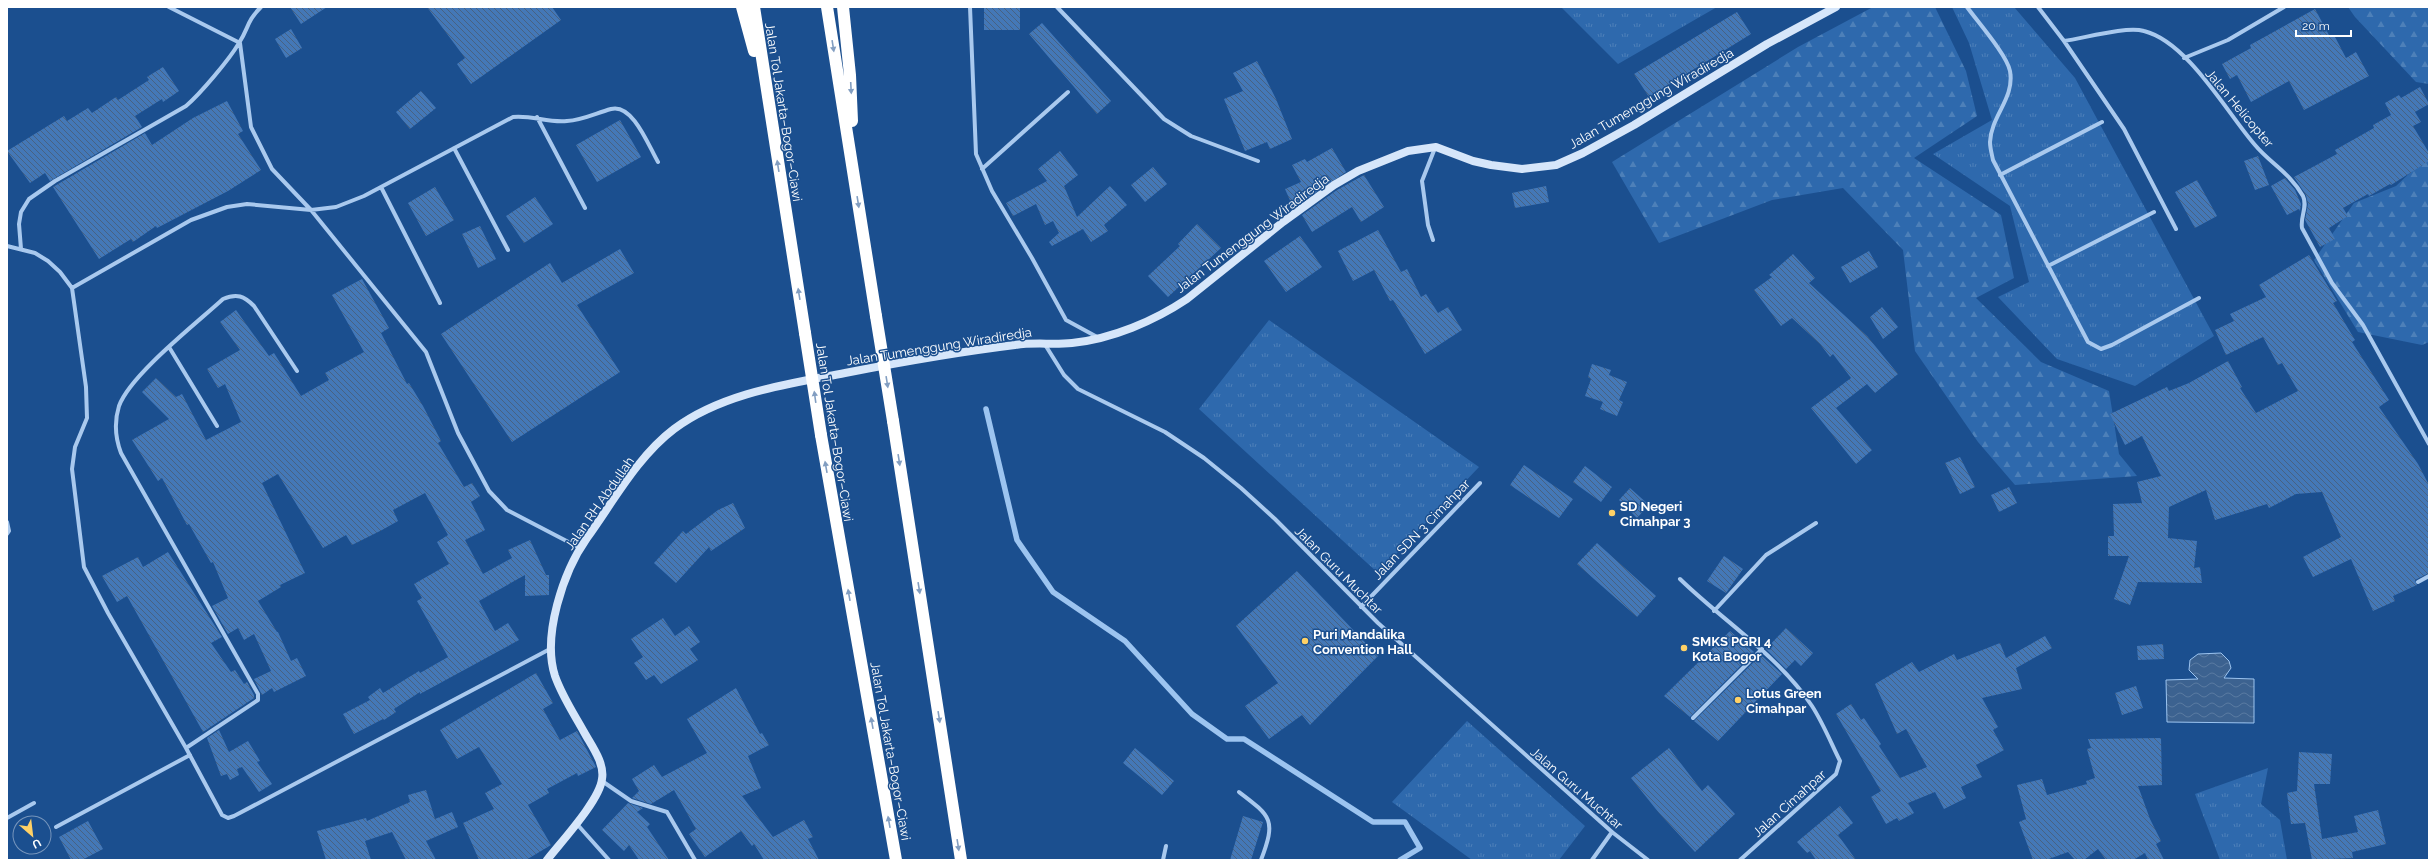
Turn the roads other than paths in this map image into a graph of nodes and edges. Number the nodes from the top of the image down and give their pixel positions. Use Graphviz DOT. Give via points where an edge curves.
graph roads {
  1 [pos="169,7"];
  2 [pos="261,7"];
  3 [pos="742,7"];
  4 [pos="754,7"];
  5 [pos="827,7"];
  6 [pos="843,7"];
  7 [pos="970,7"];
  8 [pos="1057,7"];
  9 [pos="1836,7"];
  10 [pos="1967,7"];
  11 [pos="2038,7"];
  12 [pos="2284,7"];
  13 [pos="2064,41"];
  14 [pos="240,43"];
  15 [pos="2184,58"];
  16 [pos="1068,92"];
  17 [pos="768,104"];
  18 [pos="537,117"];
  19 [pos="2102,122"];
  20 [pos="1436,147"];
  21 [pos="454,148"];
  22 [pos="1258,161"];
  23 [pos="658,162"];
  24 [pos="982,169"];
  25 [pos="2000,175"];
  26 [pos="855,178"];
  27 [pos="381,187"];
  28 [pos="586,208"];
  29 [pos="311,210"];
  30 [pos="2154,212"];
  31 [pos="2176,228"];
  32 [pos="1433,240"];
  33 [pos="7,246"];
  34 [pos="21,249"];
  35 [pos="508,250"];
  36 [pos="2048,266"];
  37 [pos="72,288"];
  38 [pos="2200,298"];
  39 [pos="440,303"];
  40 [pos="1099,338"];
  41 [pos="1044,343"];
  42 [pos="169,347"];
  43 [pos="297,371"];
  44 [pos="786,384"];
  45 [pos="217,426"];
  46 [pos="2429,444"];
  47 [pos="1480,482"];
  48 [pos="7,522"];
  49 [pos="1816,523"];
  50 [pos="7,534"];
  51 [pos="580,548"];
  52 [pos="2429,576"];
  53 [pos="1680,579"];
  54 [pos="2418,582"];
  55 [pos="1361,607"];
  56 [pos="1714,611"];
  57 [pos="550,649"];
  58 [pos="1762,649"];
  59 [pos="1693,718"];
  60 [pos="186,748"];
  61 [pos="190,755"];
  62 [pos="602,781"];
  63 [pos="1239,792"];
  64 [pos="34,803"];
  65 [pos="7,818"];
  66 [pos="576,823"];
  67 [pos="56,827"];
  68 [pos="1612,832"];
  69 [pos="1166,846"];
  70 [pos="547,860"];
  71 [pos="609,860"];
  72 [pos="695,860"];
  73 [pos="896,860"];
  74 [pos="961,860"];
  75 [pos="1163,860"];
  76 [pos="1261,860"];
  77 [pos="1592,860"];
  78 [pos="1648,860"];
  79 [pos="1740,860"];
  1 -- 14 [label="street"];
  2 -- 14 [label="street" via="249,19"];
  3 -- 17 [label="highway"];
  4 -- 17 [label="highway, Jalan Tol Jakarta–Bogor–Ciawi"];
  5 -- 26 [label="highway, one-way"];
  6 -- 26 [label="highway, one-way" via="850,76"];
  7 -- 24 [label="street" via="976,154"];
  8 -- 22 [label="street" via="1164,119 1191,136"];
  9 -- 20 [label="street, Jalan Tumenggung Wiradiredja" via="1767,44 1634,125 1556,165 1522,169 1491,165"];
  10 -- 25 [label="street" via="2004,58 2010,71 2010,93 1995,123 1990,142 1993,160"];
  11 -- 13 [label="street"];
  12 -- 15 [label="street" via="2228,40"];
  13 -- 15 [label="street, Jalan Helicopter" via="2112,34 2128,28 2145,31 2163,40"];
  13 -- 31 [label="street" via="2124,129"];
  14 -- 29 [label="street" via="251,127 272,169"];
  14 -- 34 [label="street" via="198,96 186,106 29,199 21,212 19,224"];
  15 -- 46 [label="street, Jalan Helicopter" via="2228,108 2255,146 2284,170 2303,196 2305,208 2301,219 2302,228 2332,283 2366,331"];
  16 -- 24 [label="street"];
  73 -- 17 [label="highway, Jalan Tol Jakarta–Bogor–Ciawi, one-way, bridge" via="821,436"];
  18 -- 21 [label="street" via="512,117"];
  18 -- 23 [label="street" via="565,122 621,108 630,114"];
  18 -- 28 [label="street"];
  19 -- 25 [label="street"];
  20 -- 32 [label="street" via="1422,181 1428,225"];
  20 -- 40 [label="street, Jalan Tumenggung Wiradiredja" via="1408,151 1358,171 1283,222 1172,309"];
  21 -- 27 [label="street"];
  21 -- 35 [label="street"];
  24 -- 40 [label="street" via="1066,320"];
  25 -- 36 [label="street"];
  26 -- 74 [label="highway, one-way, bridge"];
  27 -- 29 [label="street" via="336,208"];
  27 -- 39 [label="street"];
  29 -- 37 [label="street" via="247,204 209,212"];
  29 -- 51 [label="street" via="426,352 458,433 489,491 507,510"];
  30 -- 36 [label="street"];
  33 -- 34 [label="street"];
  34 -- 37 [label="street" via="36,253 48,261"];
  36 -- 38 [label="street" via="2085,338 2094,347 2101,349"];
  37 -- 60 [label="street" via="87,400 87,418 75,447 72,469 82,556 90,580"];
  40 -- 41 [label="street, Jalan Tumenggung Wiradiredja" via="1072,343"];
  41 -- 44 [label="street, Jalan Tumenggung Wiradiredja" via="1017,344"];
  41 -- 55 [label="street, Jalan Guru Muchtar" via="1064,375 1078,389 1165,432 1204,458 1241,488"];
  42 -- 43 [label="street" via="224,299 231,295 240,295 254,306"];
  42 -- 45 [label="street"];
  42 -- 60 [label="street" via="145,371 120,404 115,428 117,442 258,694 258,700"];
  44 -- 51 [label="street, Jalan RH Abdullah" via="709,409 673,430 643,461"];
  47 -- 55 [label="street, Jalan SDN 3 Cimahpar"];
  48 -- 50 [label="street"];
  49 -- 56 [label="street" via="1766,555"];
  51 -- 57 [label="street, Jalan RH Abdullah" via="559,600"];
  52 -- 54 [label="street"];
  53 -- 56 [label="street, Jalan Cimahpar"];
  55 -- 68 [label="street, Jalan Guru Muchtar"];
  56 -- 58 [label="street, Jalan Cimahpar"];
  57 -- 61 [label="street" via="228,818 222,815"];
  57 -- 62 [label="street, Jalan RH Abdullah" via="555,675 596,753 602,771"];
  58 -- 59 [label="street"];
  58 -- 79 [label="street, Jalan Cimahpar" via="1812,706 1840,761 1836,774"];
  60 -- 61 [label="street"];
  61 -- 67 [label="street"];
  62 -- 66 [label="street" via="597,794"];
  62 -- 72 [label="street" via="631,801 667,812"];
  63 -- 76 [label="street" via="1264,813 1270,823 1270,835"];
  64 -- 65 [label="street"];
  66 -- 70 [label="street"];
  66 -- 71 [label="street"];
  68 -- 77 [label="street"];
  68 -- 78 [label="street, Jalan Guru Muchtar"];
  69 -- 75 [label="street"];
}
